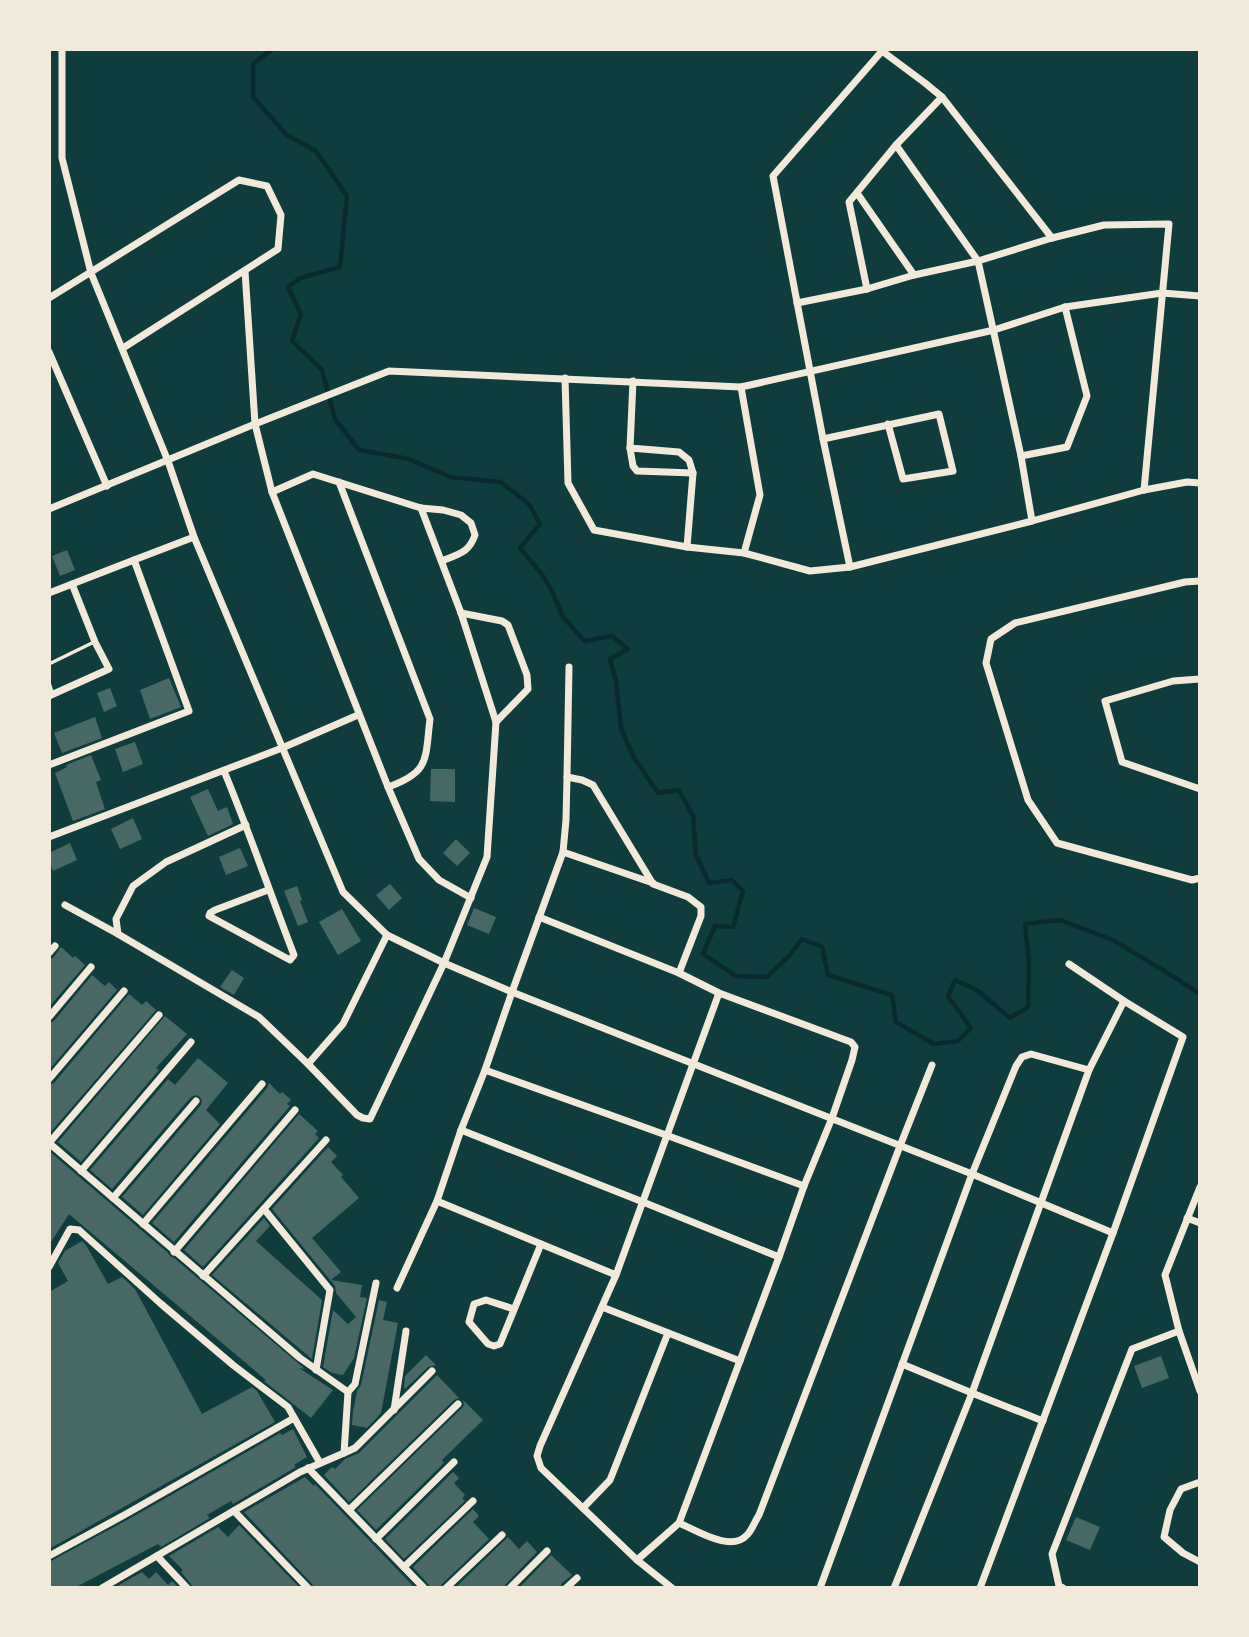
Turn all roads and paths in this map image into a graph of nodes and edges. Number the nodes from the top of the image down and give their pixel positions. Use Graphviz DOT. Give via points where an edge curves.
graph roads {
  1 [pos="62,49"];
  2 [pos="942,97"];
  3 [pos="896,145"];
  4 [pos="858,193"];
  5 [pos="1052,238"];
  6 [pos="978,261"];
  7 [pos="246,271"];
  8 [pos="92,273"];
  9 [pos="914,275"];
  10 [pos="867,289"];
  11 [pos="1162,293"];
  12 [pos="1200,296"];
  13 [pos="49,298"];
  14 [pos="797,303"];
  15 [pos="1065,307"];
  16 [pos="994,330"];
  17 [pos="123,348"];
  18 [pos="49,352"];
  19 [pos="811,370"];
  20 [pos="565,378"];
  21 [pos="634,382"];
  22 [pos="741,387"];
  23 [pos="255,424"];
  24 [pos="888,424"];
  25 [pos="823,439"];
  26 [pos="630,448"];
  27 [pos="1021,456"];
  28 [pos="168,461"];
  29 [pos="693,473"];
  30 [pos="339,482"];
  31 [pos="1200,482"];
  32 [pos="107,486"];
  33 [pos="1144,490"];
  34 [pos="272,492"];
  35 [pos="421,508"];
  36 [pos="49,509"];
  37 [pos="1032,521"];
  38 [pos="194,537"];
  39 [pos="687,547"];
  40 [pos="744,553"];
  41 [pos="134,560"];
  42 [pos="442,561"];
  43 [pos="850,567"];
  44 [pos="1200,581"];
  45 [pos="72,584"];
  46 [pos="49,593"];
  47 [pos="461,612"];
  48 [pos="95,642"];
  49 [pos="49,664"];
  50 [pos="569,667"];
  51 [pos="1200,679"];
  52 [pos="49,683"];
  53 [pos="51,695"];
  54 [pos="358,715"];
  55 [pos="496,722"];
  56 [pos="282,748"];
  57 [pos="49,765"];
  58 [pos="224,771"];
  59 [pos="567,777"];
  60 [pos="387,787"];
  61 [pos="1200,789"];
  62 [pos="246,825"];
  63 [pos="49,837"];
  64 [pos="563,852"];
  65 [pos="1200,878"];
  66 [pos="653,884"];
  67 [pos="268,890"];
  68 [pos="471,898"];
  69 [pos="65,905"];
  70 [pos="539,918"];
  71 [pos="118,934"];
  72 [pos="387,935"];
  73 [pos="444,963"];
  74 [pos="1069,964"];
  75 [pos="91,967"];
  76 [pos="679,973"];
  77 [pos="124,991"];
  78 [pos="512,992"];
  79 [pos="719,993"];
  80 [pos="1124,1001"];
  81 [pos="159,1015"];
  82 [pos="49,1017"];
  83 [pos="191,1042"];
  84 [pos="308,1064"];
  85 [pos="693,1064"];
  86 [pos="932,1065"];
  87 [pos="485,1070"];
  88 [pos="1089,1070"];
  89 [pos="49,1079"];
  90 [pos="262,1084"];
  91 [pos="196,1101"];
  92 [pos="295,1110"];
  93 [pos="832,1118"];
  94 [pos="461,1130"];
  95 [pos="666,1135"];
  96 [pos="326,1140"];
  97 [pos="900,1146"];
  98 [pos="81,1171"];
  99 [pos="972,1174"];
  100 [pos="804,1186"];
  101 [pos="1200,1188"];
  102 [pos="113,1198"];
  103 [pos="437,1201"];
  104 [pos="643,1202"];
  105 [pos="1041,1203"];
  106 [pos="264,1209"];
  107 [pos="1187,1218"];
  108 [pos="1200,1223"];
  109 [pos="143,1224"];
  110 [pos="1113,1233"];
  111 [pos="541,1244"];
  112 [pos="174,1252"];
  113 [pos="779,1257"];
  114 [pos="49,1267"];
  115 [pos="616,1275"];
  116 [pos="203,1276"];
  117 [pos="376,1283"];
  118 [pos="397,1288"];
  119 [pos="602,1307"];
  120 [pos="514,1310"];
  121 [pos="406,1331"];
  122 [pos="1178,1331"];
  123 [pos="668,1333"];
  124 [pos="740,1361"];
  125 [pos="902,1364"];
  126 [pos="316,1370"];
  127 [pos="432,1371"];
  128 [pos="1200,1391"];
  129 [pos="348,1392"];
  130 [pos="972,1393"];
  131 [pos="458,1404"];
  132 [pos="394,1409"];
  133 [pos="294,1418"];
  134 [pos="1043,1421"];
  135 [pos="344,1453"];
  136 [pos="454,1462"];
  137 [pos="320,1463"];
  138 [pos="308,1468"];
  139 [pos="1200,1482"];
  140 [pos="473,1501"];
  141 [pos="583,1508"];
  142 [pos="349,1510"];
  143 [pos="234,1511"];
  144 [pos="679,1523"];
  145 [pos="502,1535"];
  146 [pos="376,1539"];
  147 [pos="547,1551"];
  148 [pos="49,1556"];
  149 [pos="157,1556"];
  150 [pos="637,1560"];
  151 [pos="1200,1562"];
  152 [pos="404,1567"];
  153 [pos="577,1578"];
  154 [pos="102,1588"];
  155 [pos="187,1588"];
  156 [pos="308,1588"];
  157 [pos="424,1588"];
  158 [pos="446,1588"];
  159 [pos="510,1588"];
  160 [pos="566,1588"];
  161 [pos="672,1588"];
  162 [pos="820,1588"];
  163 [pos="894,1588"];
  164 [pos="980,1588"];
  165 [pos="1063,1588"];
  1 -- 8 [label="street" via="62,158"];
  2 -- 3 [label="street"];
  2 -- 5 [label="street"];
  2 -- 14 [label="street" via="882,51 773,176"];
  3 -- 4 [label="street"];
  3 -- 6 [label="street"];
  4 -- 9 [label="street"];
  4 -- 10 [label="street" via="849,202"];
  5 -- 6 [label="street"];
  5 -- 11 [label="street" via="1104,225 1169,224"];
  6 -- 9 [label="street"];
  6 -- 16 [label="street"];
  7 -- 8 [label="street" via="278,249 281,215 267,186 239,180"];
  7 -- 17 [label="street"];
  7 -- 23 [label="street"];
  8 -- 13 [label="street"];
  8 -- 17 [label="street"];
  9 -- 10 [label="street"];
  10 -- 14 [label="street"];
  11 -- 12 [label="street"];
  11 -- 15 [label="street"];
  11 -- 33 [label="street"];
  14 -- 19 [label="street"];
  15 -- 16 [label="street"];
  15 -- 27 [label="street" via="1087,397 1067,447"];
  16 -- 19 [label="street"];
  16 -- 27 [label="street"];
  17 -- 28 [label="street"];
  18 -- 32 [label="street"];
  19 -- 22 [label="street"];
  19 -- 25 [label="street"];
  20 -- 21 [label="street"];
  20 -- 23 [label="street" via="388,371"];
  20 -- 39 [label="street" via="568,483 594,530"];
  21 -- 22 [label="street"];
  21 -- 26 [label="street"];
  22 -- 40 [label="street" via="760,495"];
  23 -- 28 [label="street"];
  23 -- 34 [label="street"];
  24 -- 24 [label="street" via="939,414 953,471 903,479"];
  24 -- 25 [label="street"];
  25 -- 43 [label="street"];
  26 -- 29 [label="street" via="679,452 689,460"];
  26 -- 29 [label="street" via="637,471"];
  27 -- 37 [label="street"];
  28 -- 32 [label="street"];
  28 -- 38 [label="street"];
  29 -- 39 [label="street"];
  30 -- 34 [label="street" via="313,474"];
  30 -- 35 [label="street"];
  30 -- 60 [label="street" via="429,719 418,773"];
  31 -- 33 [label="street"];
  32 -- 36 [label="street"];
  33 -- 37 [label="street"];
  34 -- 54 [label="street"];
  35 -- 42 [label="street"];
  35 -- 42 [label="street" via="461,515 471,523 472,545"];
  37 -- 43 [label="street"];
  38 -- 41 [label="street"];
  38 -- 56 [label="street"];
  39 -- 40 [label="street"];
  40 -- 43 [label="street" via="810,571"];
  41 -- 45 [label="street"];
  41 -- 57 [label="street" via="189,711"];
  42 -- 47 [label="street"];
  44 -- 65 [label="street" via="1015,623 990,639 986,663 1028,800 1057,843 1192,880"];
  45 -- 46 [label="street"];
  45 -- 48 [label="street"];
  47 -- 55 [label="street"];
  47 -- 55 [label="street" via="508,625 527,675 528,689"];
  48 -- 49 [label="lane"];
  48 -- 53 [label="street" via="109,669"];
  50 -- 59 [label="street"];
  51 -- 61 [label="street" via="1173,681 1105,701 1122,762"];
  52 -- 53 [label="lane"];
  54 -- 56 [label="street"];
  54 -- 60 [label="street"];
  55 -- 68 [label="street" via="487,857"];
  56 -- 58 [label="street"];
  56 -- 72 [label="street" via="343,892"];
  58 -- 62 [label="street"];
  58 -- 63 [label="street"];
  59 -- 64 [label="street"];
  59 -- 66 [label="street" via="593,785"];
  60 -- 68 [label="street" via="419,859 439,880"];
  62 -- 67 [label="street"];
  62 -- 71 [label="street" via="166,862 133,886 116,919"];
  64 -- 66 [label="street"];
  64 -- 70 [label="street"];
  66 -- 76 [label="street" via="701,907"];
  67 -- 67 [label="street" via="294,955 290,960 209,916"];
  68 -- 73 [label="street"];
  69 -- 71 [label="street"];
  70 -- 76 [label="street"];
  70 -- 78 [label="street"];
  71 -- 84 [label="street" via="259,1017"];
  72 -- 73 [label="street"];
  72 -- 84 [label="street" via="343,1024"];
  73 -- 78 [label="street"];
  73 -- 84 [label="street" via="370,1119 358,1115"];
  74 -- 80 [label="street"];
  75 -- 82 [label="street"];
  76 -- 79 [label="street"];
  77 -- 89 [label="street"];
  78 -- 85 [label="street"];
  78 -- 87 [label="street"];
  79 -- 85 [label="street"];
  79 -- 93 [label="street" via="851,1042 855,1047 852,1060"];
  80 -- 88 [label="street"];
  80 -- 110 [label="street" via="1183,1037"];
  81 -- 98 [label="street" via="49,1143"];
  83 -- 98 [label="street"];
  85 -- 93 [label="street"];
  85 -- 95 [label="street"];
  86 -- 97 [label="street"];
  87 -- 94 [label="street"];
  87 -- 95 [label="street"];
  88 -- 99 [label="street" via="1031,1054 1022,1058"];
  88 -- 105 [label="street"];
  90 -- 109 [label="street"];
  91 -- 102 [label="street"];
  92 -- 112 [label="street"];
  93 -- 97 [label="street"];
  93 -- 100 [label="street"];
  94 -- 103 [label="street"];
  94 -- 104 [label="street"];
  95 -- 100 [label="street"];
  95 -- 104 [label="street"];
  96 -- 106 [label="street"];
  97 -- 99 [label="street"];
  97 -- 144 [label="street" via="748,1534 734,1543"];
  98 -- 102 [label="street"];
  99 -- 105 [label="street"];
  99 -- 125 [label="street"];
  100 -- 113 [label="street"];
  101 -- 107 [label="street"];
  102 -- 109 [label="street"];
  103 -- 111 [label="street"];
  103 -- 118 [label="street"];
  104 -- 113 [label="street"];
  104 -- 115 [label="street"];
  105 -- 110 [label="street"];
  105 -- 130 [label="street"];
  106 -- 116 [label="street"];
  106 -- 126 [label="street" via="330,1290"];
  107 -- 108 [label="street"];
  107 -- 122 [label="street" via="1165,1275"];
  109 -- 112 [label="street"];
  110 -- 134 [label="street"];
  111 -- 115 [label="street"];
  111 -- 120 [label="street"];
  112 -- 116 [label="street"];
  113 -- 124 [label="street"];
  114 -- 133 [label="street" via="70,1229 79,1230 201,1339 288,1407"];
  115 -- 119 [label="street"];
  116 -- 126 [label="street"];
  117 -- 129 [label="street" via="355,1384"];
  119 -- 123 [label="street"];
  119 -- 141 [label="street" via="537,1456 541,1468"];
  120 -- 120 [label="street" via="486,1300 474,1304 469,1322 494,1346 500,1344"];
  121 -- 132 [label="street"];
  122 -- 128 [label="street"];
  122 -- 165 [label="street" via="1132,1349 1052,1554"];
  123 -- 124 [label="street"];
  123 -- 141 [label="street" via="610,1480"];
  124 -- 144 [label="street"];
  125 -- 130 [label="street"];
  125 -- 162 [label="street"];
  126 -- 129 [label="street"];
  127 -- 132 [label="street"];
  129 -- 135 [label="street"];
  130 -- 134 [label="street"];
  130 -- 163 [label="street"];
  131 -- 142 [label="street"];
  132 -- 135 [label="street" via="355,1448"];
  133 -- 137 [label="street"];
  133 -- 148 [label="street"];
  134 -- 164 [label="street"];
  135 -- 137 [label="street"];
  136 -- 146 [label="street"];
  137 -- 138 [label="street"];
  138 -- 142 [label="street"];
  138 -- 143 [label="street"];
  139 -- 151 [label="street" via="1181,1489 1164,1536"];
  140 -- 152 [label="street"];
  141 -- 150 [label="street"];
  142 -- 146 [label="street"];
  143 -- 149 [label="street"];
  143 -- 156 [label="street"];
  144 -- 150 [label="street"];
  145 -- 158 [label="street"];
  146 -- 152 [label="street"];
  147 -- 159 [label="street"];
  149 -- 154 [label="street"];
  149 -- 155 [label="street"];
  150 -- 161 [label="street"];
  152 -- 157 [label="street"];
  153 -- 160 [label="street"];
}
